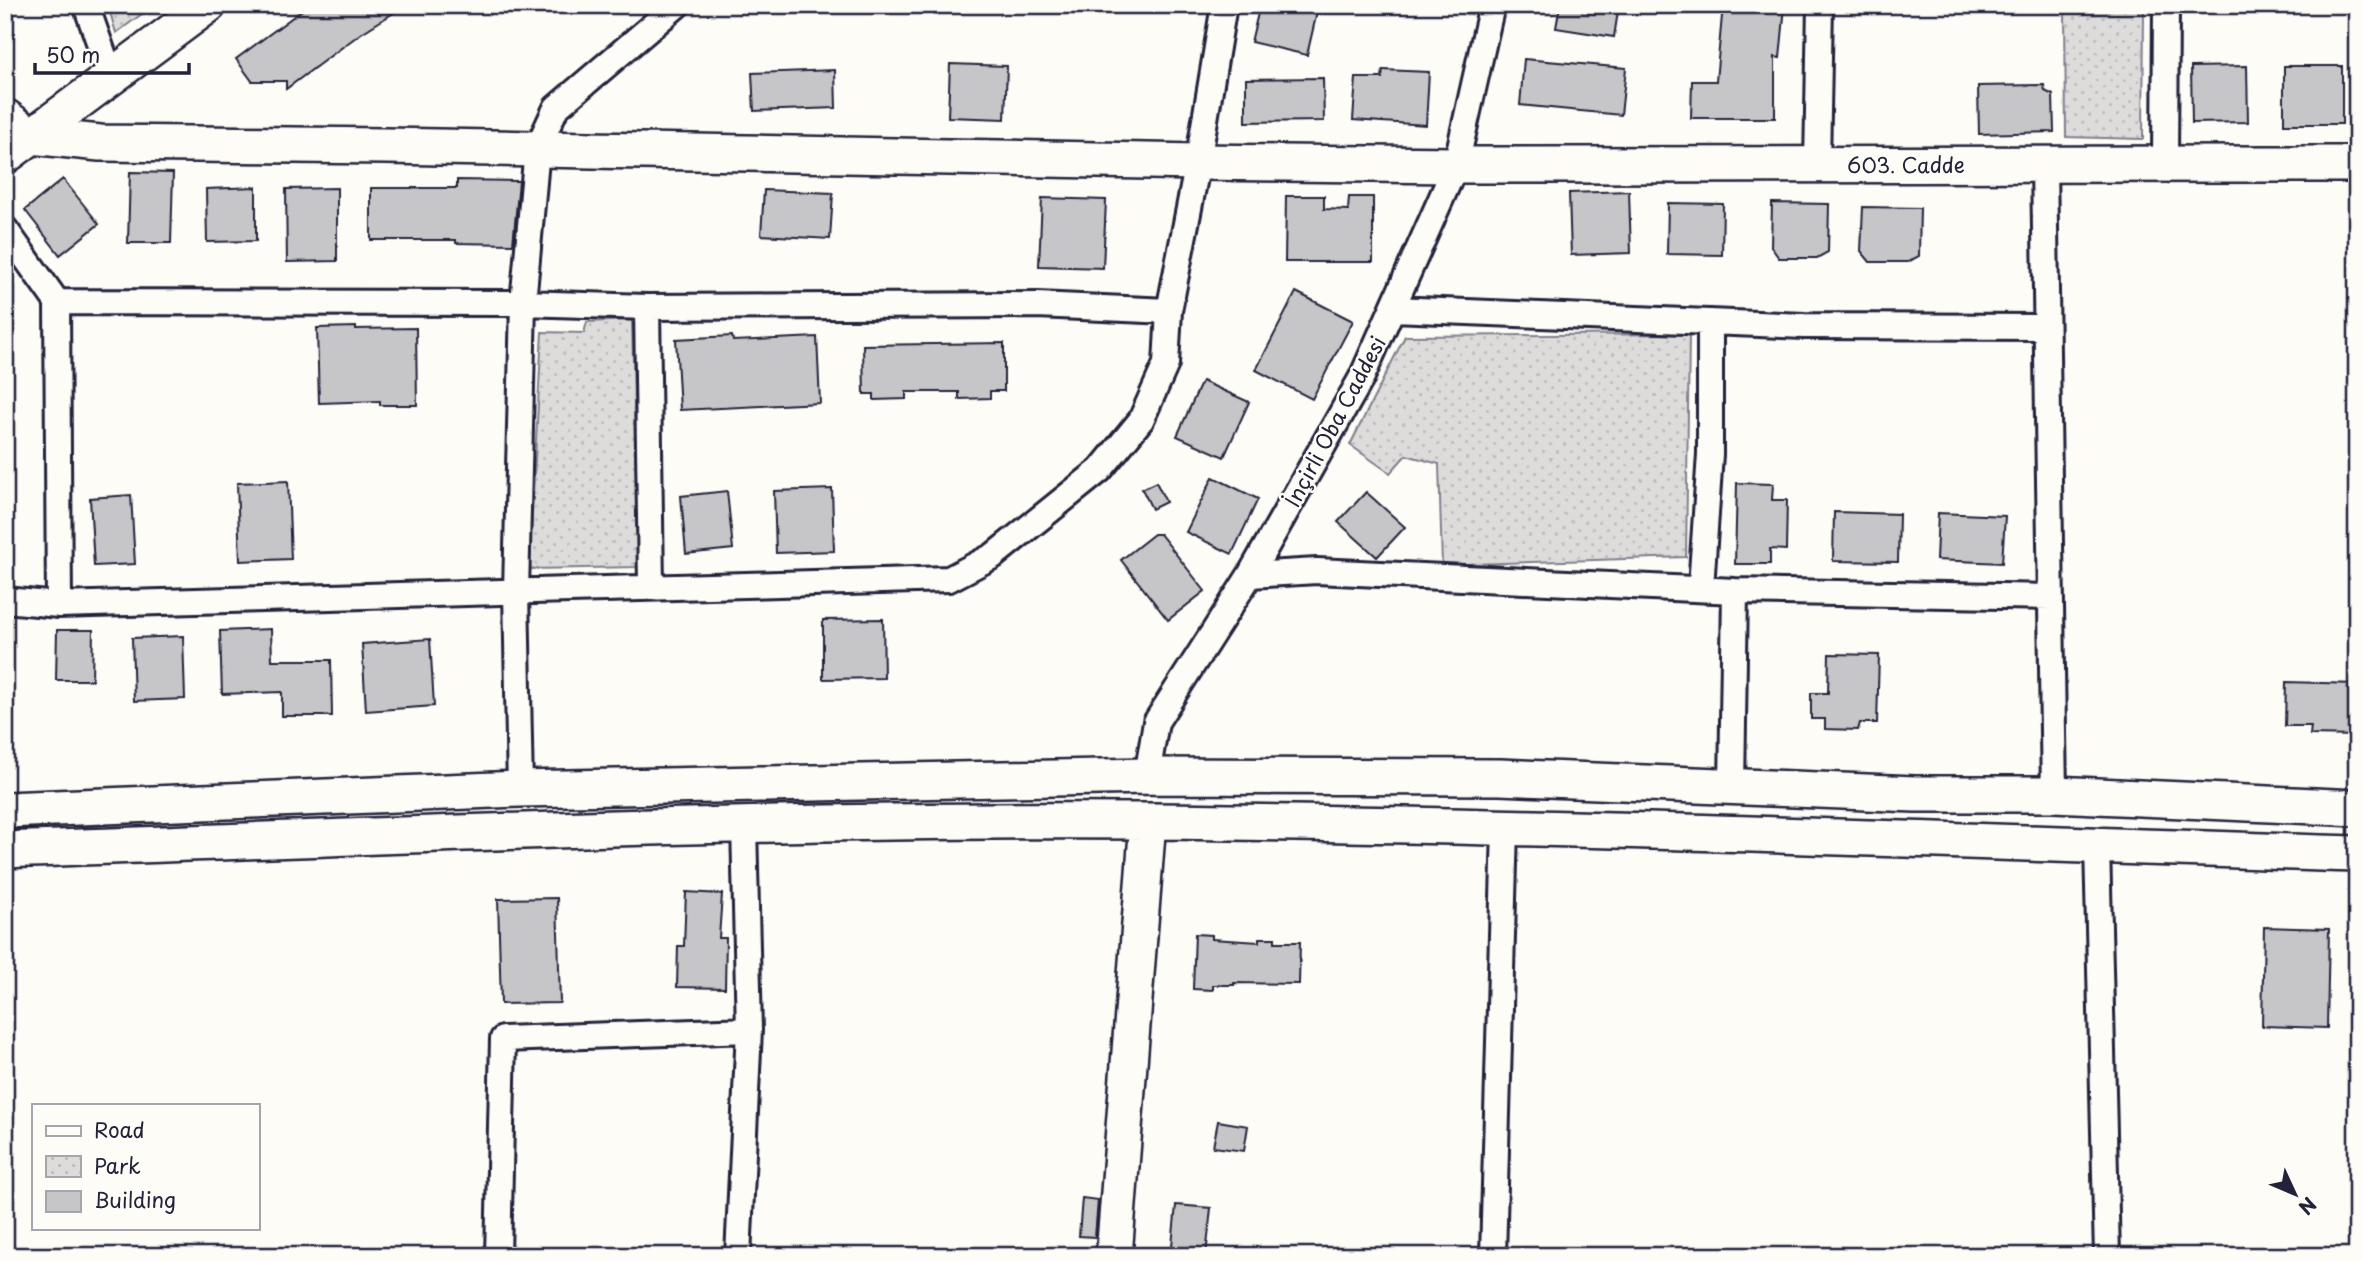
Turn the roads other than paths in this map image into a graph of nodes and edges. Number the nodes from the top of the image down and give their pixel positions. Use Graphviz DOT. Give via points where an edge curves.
graph roads {
  1 [pos="86,5"];
  2 [pos="208,5"];
  3 [pos="1224,5"];
  4 [pos="1492,5"];
  5 [pos="1820,5"];
  6 [pos="2166,5"];
  7 [pos="667,8"];
  8 [pos="111,76"];
  9 [pos="14,136"];
  10 [pos="537,149"];
  11 [pos="1198,162"];
  12 [pos="2165,163"];
  13 [pos="1817,164"];
  14 [pos="2357,164"];
  15 [pos="1456,165"];
  16 [pos="2044,165"];
  17 [pos="5,229"];
  18 [pos="57,302"];
  19 [pos="523,303"];
  20 [pos="647,307"];
  21 [pos="1393,309"];
  22 [pos="1169,311"];
  23 [pos="1710,322"];
  24 [pos="2046,327"];
  25 [pos="1250,575"];
  26 [pos="651,586"];
  27 [pos="1701,588"];
  28 [pos="516,591"];
  29 [pos="1735,591"];
  30 [pos="2050,597"];
  31 [pos="5,600"];
  32 [pos="59,605"];
  33 [pos="1147,776"];
  34 [pos="1732,787"];
  35 [pos="520,789"];
  36 [pos="2054,794"];
  37 [pos="2357,808"];
  38 [pos="5,810"];
  39 [pos="1148,821"];
  40 [pos="744,826"];
  41 [pos="1505,828"];
  42 [pos="2097,845"];
  43 [pos="5,850"];
  44 [pos="2357,853"];
  45 [pos="749,1030"];
  46 [pos="498,1256"];
  47 [pos="738,1256"];
  48 [pos="1114,1256"];
  49 [pos="1493,1256"];
  50 [pos="2107,1256"];
  1 -- 8 [label="street"];
  2 -- 8 [label="main road"];
  3 -- 11 [label="street"];
  4 -- 15 [label="street, İnçirli Oba Caddesi"];
  5 -- 13 [label="street"];
  6 -- 12 [label="street"];
  7 -- 10 [label="street" via="556,108"];
  8 -- 9 [label="main road"];
  9 -- 10 [label="main road, 603. Cadde" via="100,143"];
  10 -- 11 [label="main road, 603. Cadde"];
  10 -- 19 [label="street"];
  11 -- 15 [label="main road, 603. Cadde"];
  11 -- 22 [label="street"];
  12 -- 14 [label="main road, 603. Cadde"];
  12 -- 16 [label="main road, 603. Cadde"];
  13 -- 15 [label="main road, 603. Cadde"];
  13 -- 16 [label="main road, 603. Cadde"];
  15 -- 21 [label="street, İnçirli Oba Caddesi"];
  16 -- 24 [label="street"];
  17 -- 18 [label="street"];
  18 -- 19 [label="street"];
  18 -- 32 [label="street"];
  19 -- 20 [label="street"];
  19 -- 28 [label="street"];
  20 -- 22 [label="street" via="1037,305"];
  20 -- 26 [label="street"];
  21 -- 23 [label="street"];
  21 -- 25 [label="street, İnçirli Oba Caddesi" via="1362,379"];
  22 -- 26 [label="street" via="1166,364 1141,420 1100,470 993,556 949,579"];
  23 -- 24 [label="street"];
  23 -- 27 [label="street" via="1710,454"];
  24 -- 30 [label="street"];
  25 -- 27 [label="street" via="1317,571"];
  25 -- 33 [label="street, İnçirli Oba Caddesi" via="1156,722"];
  26 -- 28 [label="street"];
  27 -- 29 [label="street"];
  28 -- 32 [label="street"];
  28 -- 35 [label="street"];
  29 -- 30 [label="street"];
  29 -- 34 [label="street"];
  30 -- 36 [label="street"];
  31 -- 32 [label="street"];
  33 -- 34 [label="main road" via="1500,777"];
  33 -- 35 [label="main road"];
  34 -- 36 [label="main road"];
  35 -- 38 [label="main road"];
  36 -- 37 [label="main road"];
  39 -- 40 [label="main road"];
  39 -- 41 [label="main road"];
  39 -- 48 [label="main road"];
  40 -- 43 [label="main road"];
  40 -- 45 [label="street"];
  41 -- 42 [label="main road"];
  41 -- 49 [label="street"];
  42 -- 44 [label="main road"];
  42 -- 50 [label="street"];
  45 -- 46 [label="street" via="503,1040"];
  45 -- 47 [label="street"];
}
